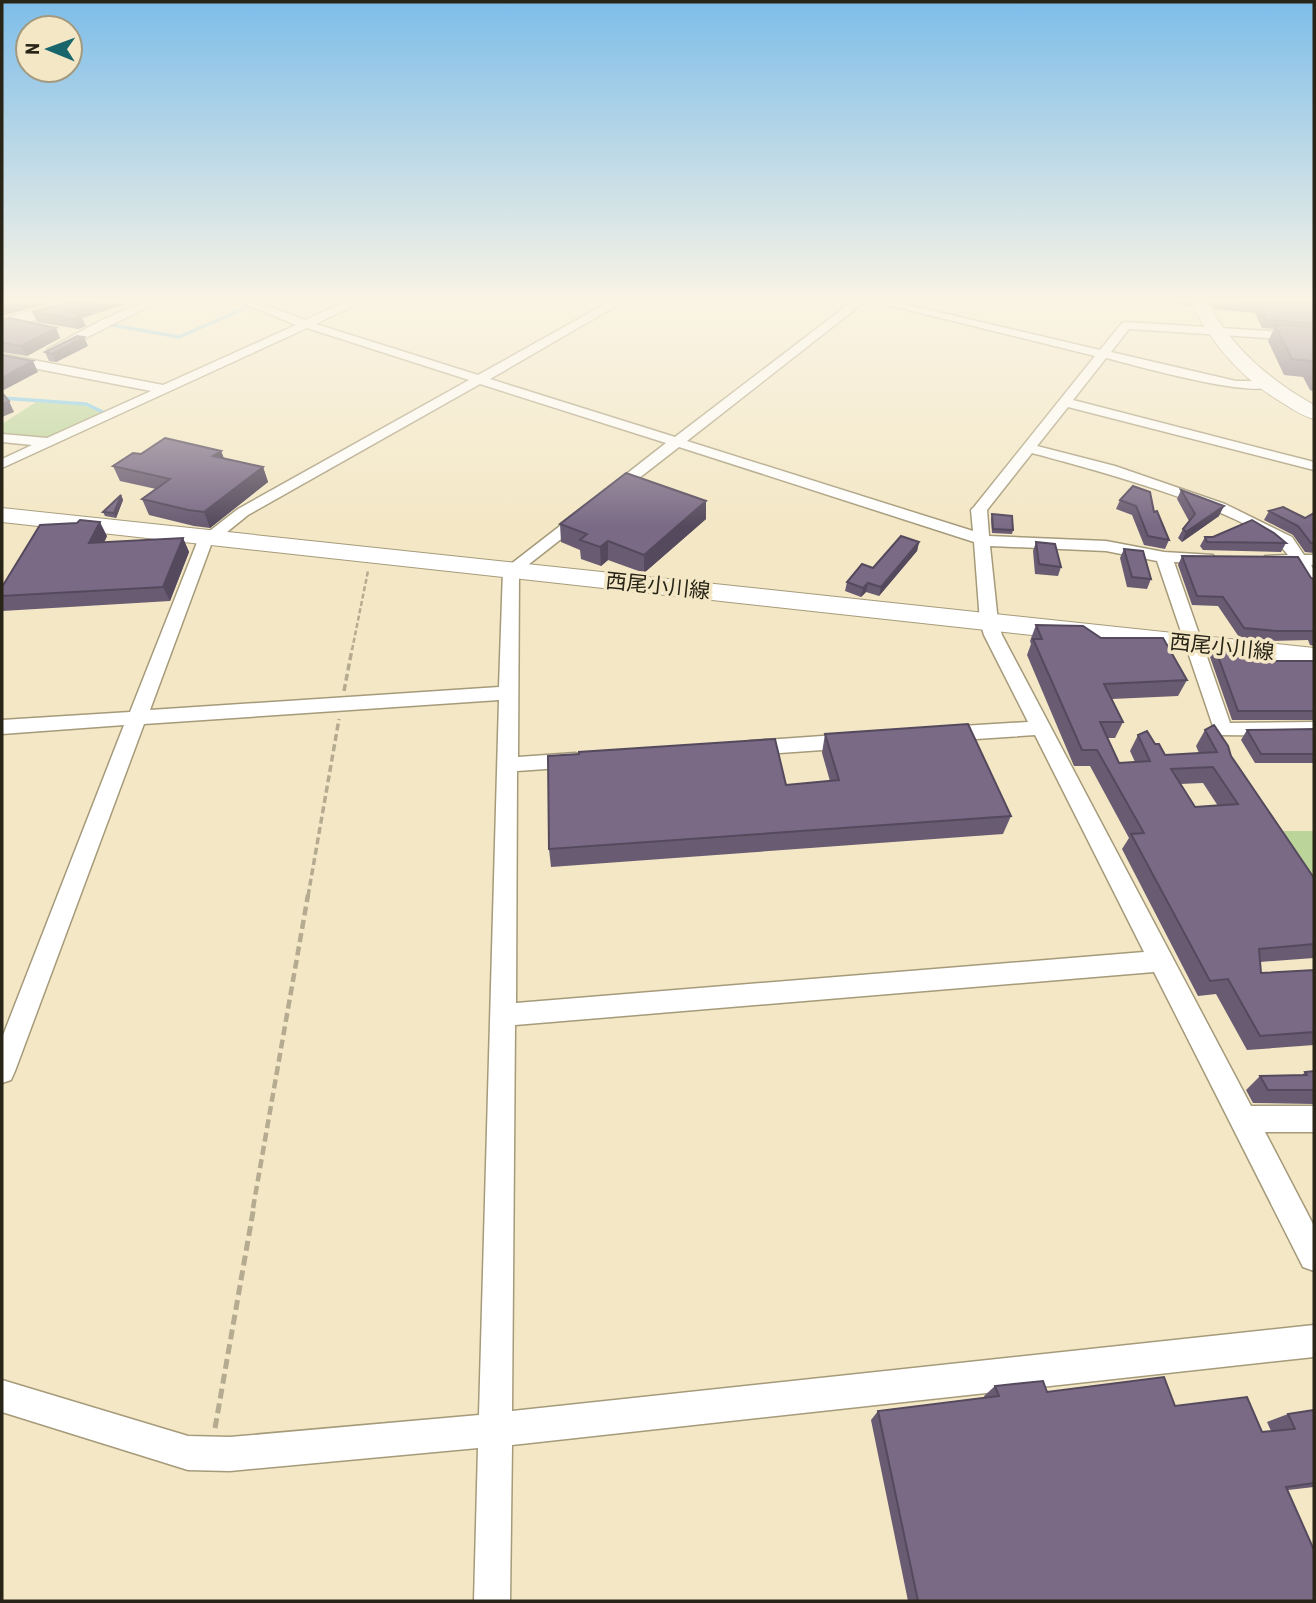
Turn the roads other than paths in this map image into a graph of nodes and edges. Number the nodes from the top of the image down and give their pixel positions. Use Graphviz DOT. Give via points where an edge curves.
graph roads {
  1 [pos="108,378"];
  2 [pos="187,378"];
  3 [pos="475,378"];
  4 [pos="486,378"];
  5 [pos="760,378"];
  6 [pos="1084,378"];
  7 [pos="1205,378"];
  8 [pos="1259,378"];
  9 [pos="482,380"];
  10 [pos="1268,385"];
  11 [pos="163,389"];
  12 [pos="1065,402"];
  13 [pos="1314,413"];
  14 [pos="2,438"];
  15 [pos="676,442"];
  16 [pos="47,443"];
  17 [pos="1029,448"];
  18 [pos="2,464"];
  19 [pos="1314,466"];
  20 [pos="2,515"];
  21 [pos="209,538"];
  22 [pos="982,539"];
  23 [pos="1164,558"];
  24 [pos="1220,558"];
  25 [pos="1260,559"];
  26 [pos="1307,559"];
  27 [pos="511,570"];
  28 [pos="1314,582"];
  29 [pos="989,622"];
  30 [pos="1193,644"];
  31 [pos="1314,657"];
  32 [pos="508,693"];
  33 [pos="136,718"];
  34 [pos="2,727"];
  35 [pos="1040,728"];
  36 [pos="1314,729"];
  37 [pos="1223,730"];
  38 [pos="931,735"];
  39 [pos="876,739"];
  40 [pos="726,750"];
  41 [pos="1230,757"];
  42 [pos="589,759"];
  43 [pos="508,765"];
  44 [pos="1162,961"];
  45 [pos="503,1016"];
  46 [pos="2,1071"];
  47 [pos="1244,1119"];
  48 [pos="1314,1119"];
  49 [pos="1314,1256"];
  50 [pos="1314,1341"];
  51 [pos="2,1396"];
  52 [pos="495,1430"];
  53 [pos="492,1601"];
  1 -- 11 [label="street"];
  2 -- 11 [label="street"];
  3 -- 9 [label="street"];
  4 -- 9 [label="street"];
  5 -- 15 [label="street"];
  6 -- 12 [label="street"];
  7 -- 10 [label="street" via="1236,385"];
  8 -- 10 [label="main road"];
  9 -- 15 [label="street"];
  9 -- 21 [label="street" via="243,512"];
  10 -- 13 [label="main road"];
  11 -- 16 [label="street"];
  12 -- 17 [label="street"];
  12 -- 19 [label="street"];
  14 -- 16 [label="street"];
  15 -- 22 [label="street"];
  15 -- 27 [label="street"];
  16 -- 18 [label="street"];
  17 -- 22 [label="street" via="981,505"];
  17 -- 26 [label="street" via="1110,469 1220,507 1286,540"];
  20 -- 21 [label="main road, 西尾小川線" via="44,528"];
  21 -- 27 [label="main road, 西尾小川線"];
  21 -- 33 [label="street" via="195,561"];
  22 -- 23 [label="street" via="1106,546"];
  22 -- 29 [label="street"];
  23 -- 24 [label="street"];
  23 -- 30 [label="street"];
  25 -- 26 [label="street"];
  26 -- 28 [label="street"];
  27 -- 29 [label="main road, 西尾小川線"];
  27 -- 32 [label="street"];
  29 -- 30 [label="main road, 西尾小川線"];
  29 -- 35 [label="street"];
  30 -- 31 [label="main road, 西尾小川線"];
  30 -- 37 [label="street"];
  32 -- 33 [label="street"];
  32 -- 43 [label="street"];
  33 -- 34 [label="street"];
  33 -- 46 [label="street"];
  35 -- 38 [label="street"];
  35 -- 44 [label="street"];
  36 -- 37 [label="street"];
  37 -- 41 [label="street"];
  39 -- 40 [label="street"];
  42 -- 43 [label="street"];
  43 -- 45 [label="street"];
  44 -- 45 [label="street"];
  44 -- 47 [label="street"];
  45 -- 52 [label="street"];
  47 -- 48 [label="street"];
  47 -- 49 [label="street"];
  50 -- 52 [label="street"];
  51 -- 52 [label="street" via="188,1453 211,1455"];
  52 -- 53 [label="street"];
}
